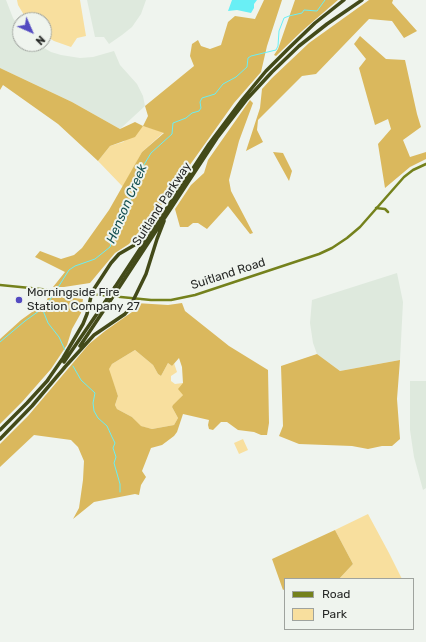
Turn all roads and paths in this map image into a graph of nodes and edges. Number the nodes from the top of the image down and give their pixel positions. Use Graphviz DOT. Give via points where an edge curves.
graph roads {
  1 [pos="344,0"];
  2 [pos="362,0"];
  3 [pos="426,164"];
  4 [pos="175,202"];
  5 [pos="376,208"];
  6 [pos="166,209"];
  7 [pos="388,212"];
  8 [pos="0,285"];
  9 [pos="117,288"];
  10 [pos="91,293"];
  11 [pos="134,298"];
  12 [pos="107,303"];
  13 [pos="64,368"];
  14 [pos="48,381"];
  15 [pos="0,430"];
  16 [pos="0,438"];
  1 -- 6 [label="highway, Suitland Parkway" via="298,39 254,84 223,124"];
  2 -- 4 [label="highway, Suitland Parkway" via="308,38 255,89 220,133"];
  3 -- 5 [label="main road, Suitland Road" via="404,177"];
  4 -- 9 [label="highway, Suitland Parkway"];
  4 -- 11 [label="highway" via="160,230 147,270"];
  5 -- 7 [label="main road"];
  5 -- 11 [label="main road, Suitland Road" via="347,238 319,254 190,296 162,300"];
  6 -- 9 [label="highway, Suitland Parkway"];
  6 -- 10 [label="highway" via="144,238 116,257"];
  8 -- 10 [label="main road, Suitland Road"];
  9 -- 12 [label="highway, Suitland Parkway, bridge"];
  10 -- 11 [label="main road, Suitland Road"];
  10 -- 14 [label="highway" via="84,322"];
  11 -- 13 [label="highway" via="127,312 94,335"];
  12 -- 13 [label="highway, Suitland Parkway"];
  12 -- 14 [label="highway, Suitland Parkway"];
  13 -- 16 [label="highway, Suitland Parkway" via="32,406"];
  14 -- 15 [label="highway, Suitland Parkway"];
}
